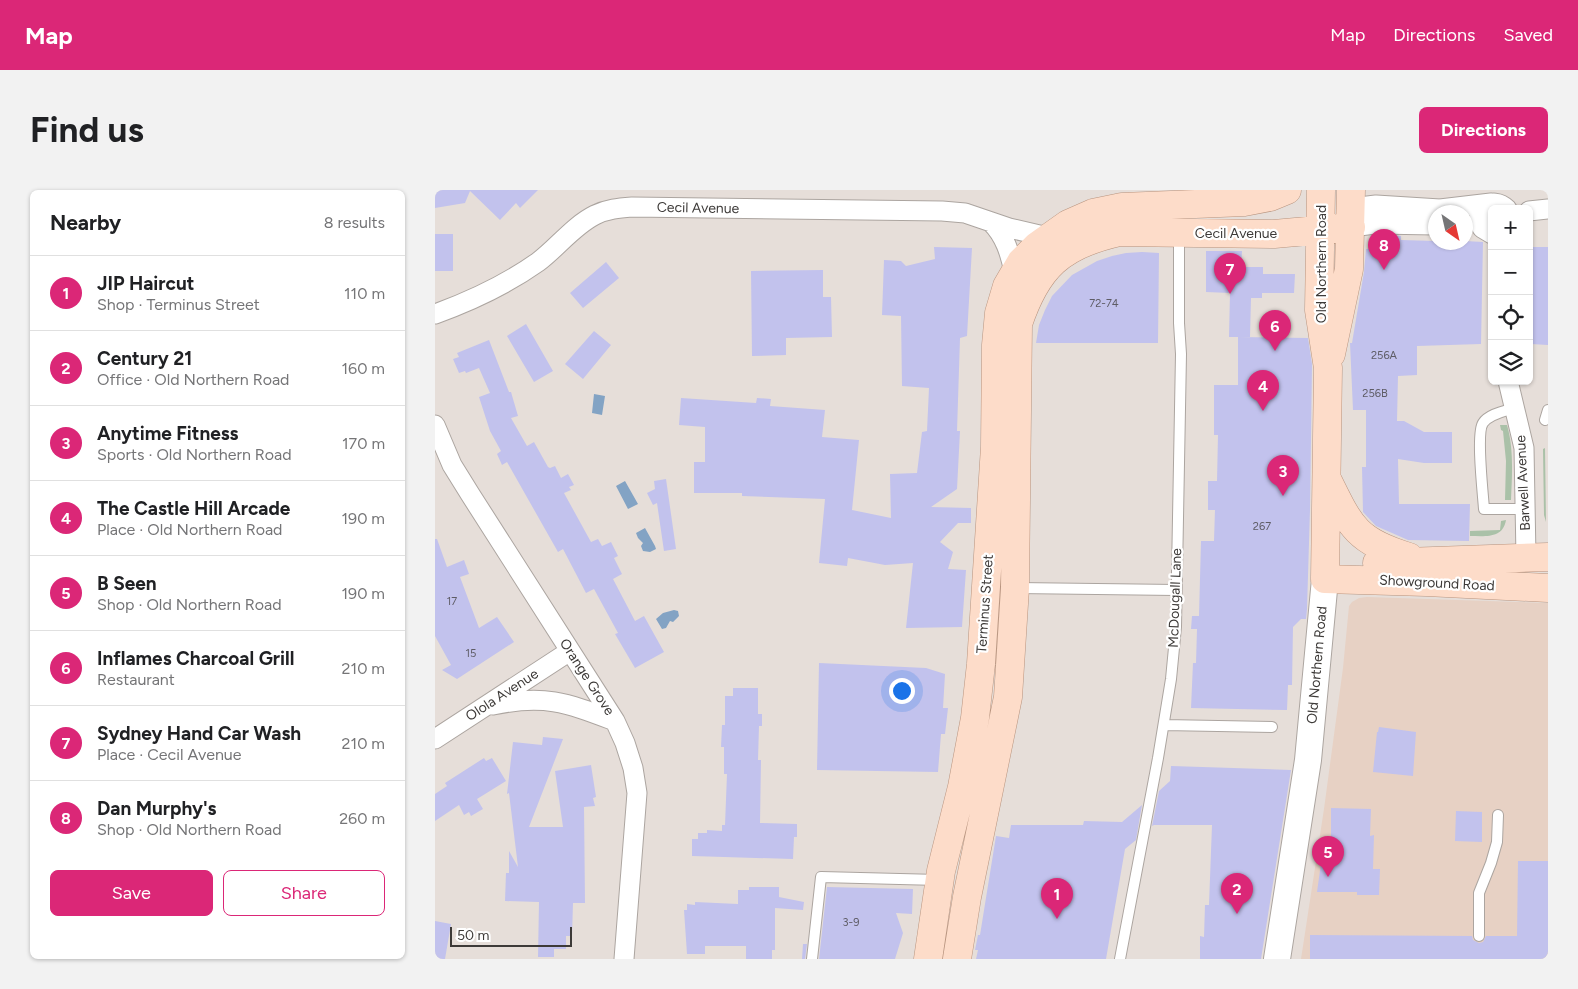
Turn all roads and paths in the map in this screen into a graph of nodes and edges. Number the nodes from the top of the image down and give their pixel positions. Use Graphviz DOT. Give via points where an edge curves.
graph roads {
  1 [pos="1287,190"];
  2 [pos="1157,206"];
  3 [pos="1488,207"];
  4 [pos="1488,207"];
  5 [pos="1351,208"];
  6 [pos="1548,209"];
  7 [pos="1533,211"];
  8 [pos="1321,212"];
  9 [pos="991,222"];
  10 [pos="1428,224"];
  11 [pos="1473,230"];
  12 [pos="1488,232"];
  13 [pos="1179,233"];
  14 [pos="1488,233"];
  15 [pos="1034,257"];
  16 [pos="435,314"];
  17 [pos="1328,368"];
  18 [pos="1509,385"];
  19 [pos="1514,408"];
  20 [pos="435,425"];
  21 [pos="1327,478"];
  22 [pos="1525,509"];
  23 [pos="1537,557"];
  24 [pos="1425,561"];
  25 [pos="1325,572"];
  26 [pos="986,588"];
  27 [pos="1015,588"];
  28 [pos="1548,588"];
  29 [pos="1176,590"];
  30 [pos="570,651"];
  31 [pos="485,706"];
  32 [pos="615,721"];
  33 [pos="1164,725"];
  34 [pos="1272,727"];
  35 [pos="435,739"];
  36 [pos="1498,815"];
  37 [pos="940,880"];
  38 [pos="1479,936"];
  39 [pos="624,959"];
  40 [pos="812,959"];
  41 [pos="928,959"];
  42 [pos="957,959"];
  43 [pos="1120,959"];
  44 [pos="1277,959"];
  1 -- 2 [label="main road, Cecil Avenue" via="1252,201"];
  2 -- 8 [label="main road, Cecil Avenue" via="1194,214 1248,216"];
  2 -- 15 [label="main road, Cecil Avenue" via="1122,207 1093,213 1068,224"];
  3 -- 5 [label="street, Cecil Avenue" via="1441,209 1376,205"];
  4 -- 12 [label="street" via="1483,208 1479,223"];
  5 -- 8 [label="main road, Cecil Avenue"];
  5 -- 10 [label="street, Cecil Avenue" via="1375,224"];
  5 -- 17 [label="main road, Old Northern Road" via="1349,268"];
  6 -- 7 [label="street"];
  8 -- 13 [label="main road, Cecil Avenue" via="1274,234"];
  8 -- 17 [label="main road, Old Northern Road" via="1319,310"];
  9 -- 15 [label="street" via="1008,248"];
  9 -- 15 [label="street, Cecil Avenue" via="1023,232"];
  9 -- 16 [label="street, Cecil Avenue" via="965,213 942,211 612,209 594,216 539,261 511,279"];
  11 -- 14 [label="street"];
  13 -- 15 [label="main road, Cecil Avenue" via="1119,232 1095,237 1067,250"];
  13 -- 29 [label="lane, McDougall Lane" via="1181,354"];
  15 -- 26 [label="main road, Terminus Street" via="1007,286 999,313"];
  15 -- 27 [label="main road, Terminus Street" via="1031,290 1018,324"];
  17 -- 21 [label="main road, Old Northern Road"];
  18 -- 19 [label="street, Barwell Avenue"];
  19 -- 22 [label="street, Barwell Avenue" via="1523,448"];
  19 -- 22 [label="lane" via="1483,423 1480,434 1483,501 1484,509"];
  20 -- 30 [label="street, Orange Grove" via="452,465"];
  21 -- 24 [label="main road" via="1349,520 1362,536 1386,550"];
  21 -- 25 [label="main road, Old Northern Road"];
  22 -- 23 [label="street, Barwell Avenue"];
  23 -- 24 [label="main road, Showground Road"];
  24 -- 25 [label="main road, Showground Road"];
  25 -- 28 [label="main road, Showground Road" via="1426,582"];
  25 -- 44 [label="street, Old Northern Road" via="1308,760"];
  26 -- 27 [label="main road"];
  26 -- 37 [label="main road, Terminus Street" via="975,718 963,787"];
  27 -- 29 [label="lane"];
  27 -- 42 [label="main road, Terminus Street" via="1008,697"];
  29 -- 33 [label="lane, McDougall Lane" via="1173,662"];
  30 -- 31 [label="street, Olola Avenue"];
  30 -- 32 [label="street, Orange Grove"];
  31 -- 32 [label="street" via="531,699 555,701"];
  31 -- 35 [label="street, Olola Avenue"];
  32 -- 39 [label="street, Orange Grove" via="633,768 637,793"];
  33 -- 34 [label="lane"];
  33 -- 43 [label="lane, McDougall Lane"];
  36 -- 38 [label="lane" via="1497,842 1479,893"];
  37 -- 40 [label="lane" via="821,877"];
  37 -- 41 [label="main road, Terminus Street"];
}
